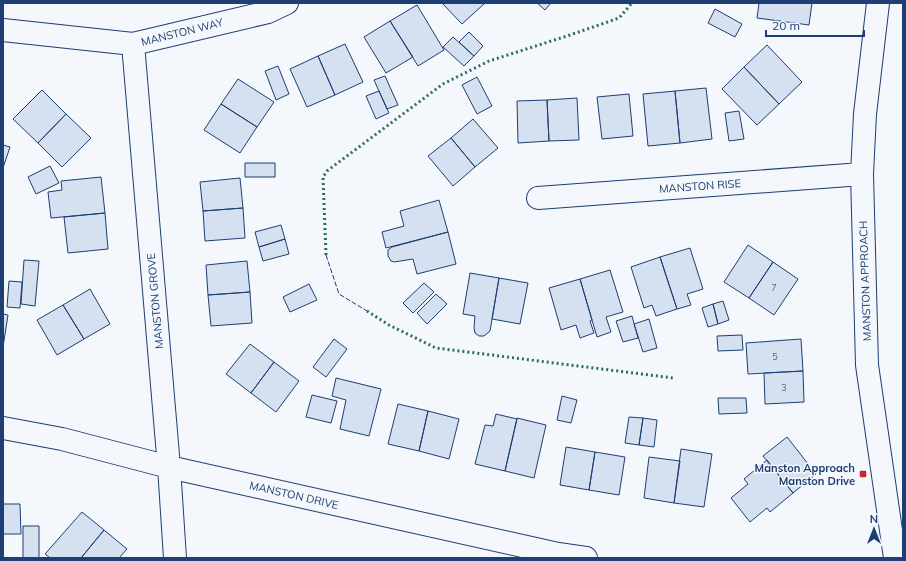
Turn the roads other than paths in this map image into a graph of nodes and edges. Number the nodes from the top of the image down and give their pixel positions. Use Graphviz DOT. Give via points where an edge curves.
graph roads {
  1 [pos="286,3"];
  2 [pos="878,3"];
  3 [pos="3,30"];
  4 [pos="133,44"];
  5 [pos="862,174"];
  6 [pos="538,198"];
  7 [pos="3,428"];
  8 [pos="169,467"];
  9 [pos="558,556"];
  10 [pos="175,558"];
  11 [pos="586,558"];
  12 [pos="895,558"];
  1 -- 4 [label="street, MANSTON WAY" via="268,12"];
  2 -- 5 [label="street, MANSTON APPROACH" via="865,114"];
  3 -- 4 [label="street, MANSTON WAY"];
  4 -- 8 [label="street, MANSTON GROVE"];
  5 -- 6 [label="street, MANSTON RISE"];
  5 -- 12 [label="street, MANSTON APPROACH" via="867,365"];
  7 -- 8 [label="street, MANSTON DRIVE" via="62,439"];
  8 -- 9 [label="street, MANSTON DRIVE"];
  8 -- 10 [label="street, MANSTON GROVE"];
  9 -- 11 [label="street, MANSTON DRIVE"];
}
